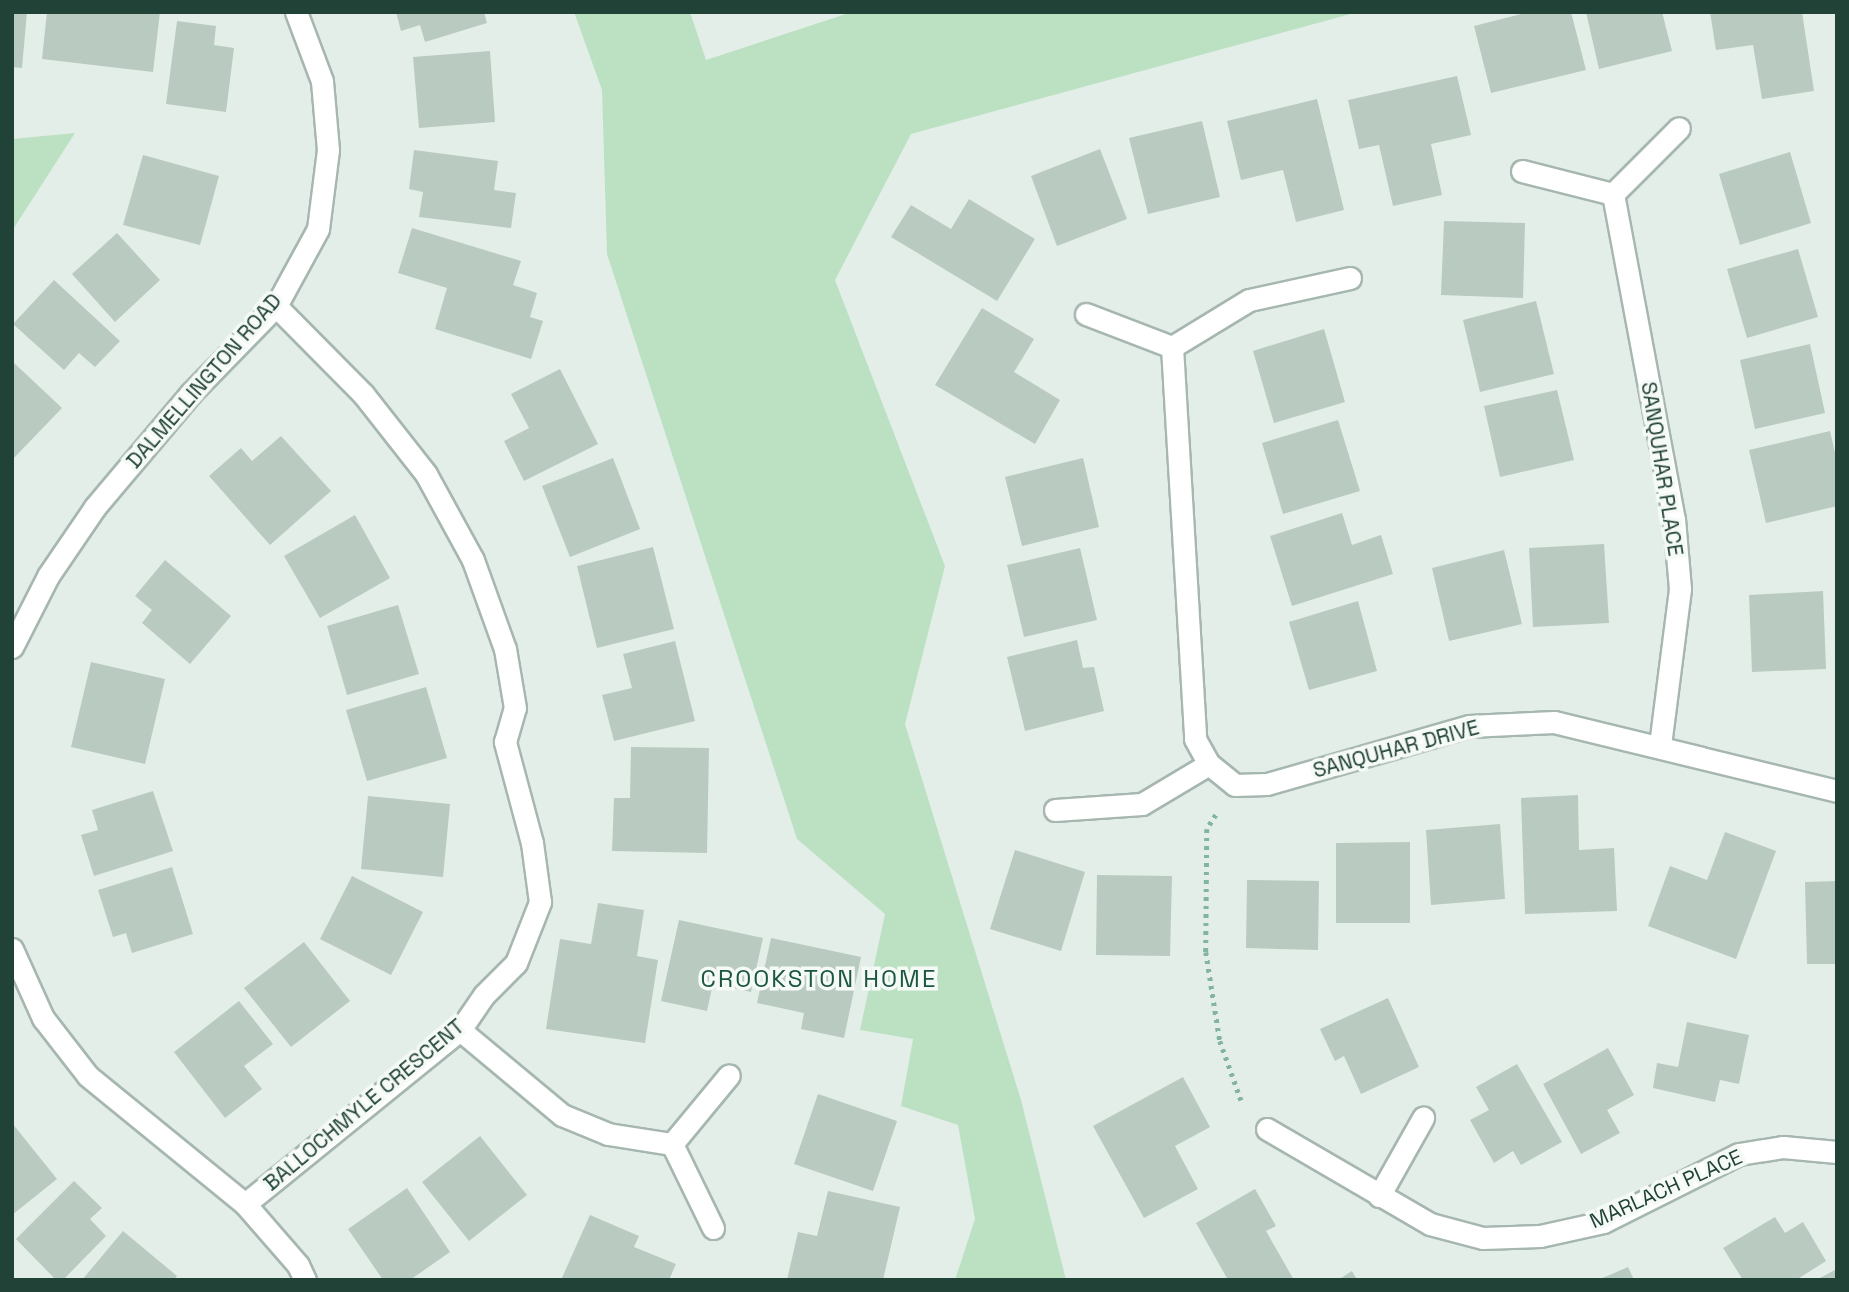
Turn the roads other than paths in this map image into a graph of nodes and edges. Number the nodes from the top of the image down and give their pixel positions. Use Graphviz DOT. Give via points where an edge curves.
graph roads {
  1 [pos="296,12"];
  2 [pos="1679,128"];
  3 [pos="1522,171"];
  4 [pos="1613,194"];
  5 [pos="1350,278"];
  6 [pos="276,306"];
  7 [pos="1086,314"];
  8 [pos="1172,347"];
  9 [pos="12,647"];
  10 [pos="1660,745"];
  11 [pos="1209,764"];
  12 [pos="1837,791"];
  13 [pos="1055,810"];
  14 [pos="12,948"];
  15 [pos="460,1030"];
  16 [pos="729,1075"];
  17 [pos="1423,1118"];
  18 [pos="1267,1129"];
  19 [pos="672,1144"];
  20 [pos="1837,1152"];
  21 [pos="1379,1196"];
  22 [pos="246,1204"];
  23 [pos="713,1228"];
  24 [pos="305,1280"];
  1 -- 6 [label="street, DALMELLINGTON ROAD" via="321,81 328,150 318,229"];
  2 -- 4 [label="street"];
  3 -- 4 [label="street"];
  4 -- 10 [label="street, SANQUHAR PLACE" via="1674,519 1681,589"];
  5 -- 8 [label="street" via="1249,300"];
  6 -- 9 [label="street, DALMELLINGTON ROAD" via="190,394 95,507 48,576"];
  6 -- 15 [label="street, BALLOCHMYLE CRESCENT" via="363,394 426,474 473,560 505,649 515,708 505,742 532,843 540,902 516,963 484,995"];
  7 -- 8 [label="street"];
  8 -- 11 [label="street" via="1195,739"];
  10 -- 11 [label="street, SANQUHAR DRIVE" via="1554,722 1509,722 1469,726 1267,784 1235,785"];
  10 -- 12 [label="street, SANQUHAR DRIVE"];
  11 -- 13 [label="street" via="1142,804"];
  14 -- 22 [label="street" via="43,1018 88,1076"];
  15 -- 19 [label="street" via="562,1115 608,1133"];
  15 -- 22 [label="street, BALLOCHMYLE CRESCENT"];
  16 -- 19 [label="street"];
  17 -- 21 [label="street"];
  18 -- 21 [label="street, MARLACH PLACE"];
  19 -- 23 [label="street"];
  20 -- 21 [label="street, MARLACH PLACE" via="1783,1147 1739,1154 1603,1222 1540,1236 1483,1238 1430,1224"];
  22 -- 24 [label="street" via="298,1265"];
}
